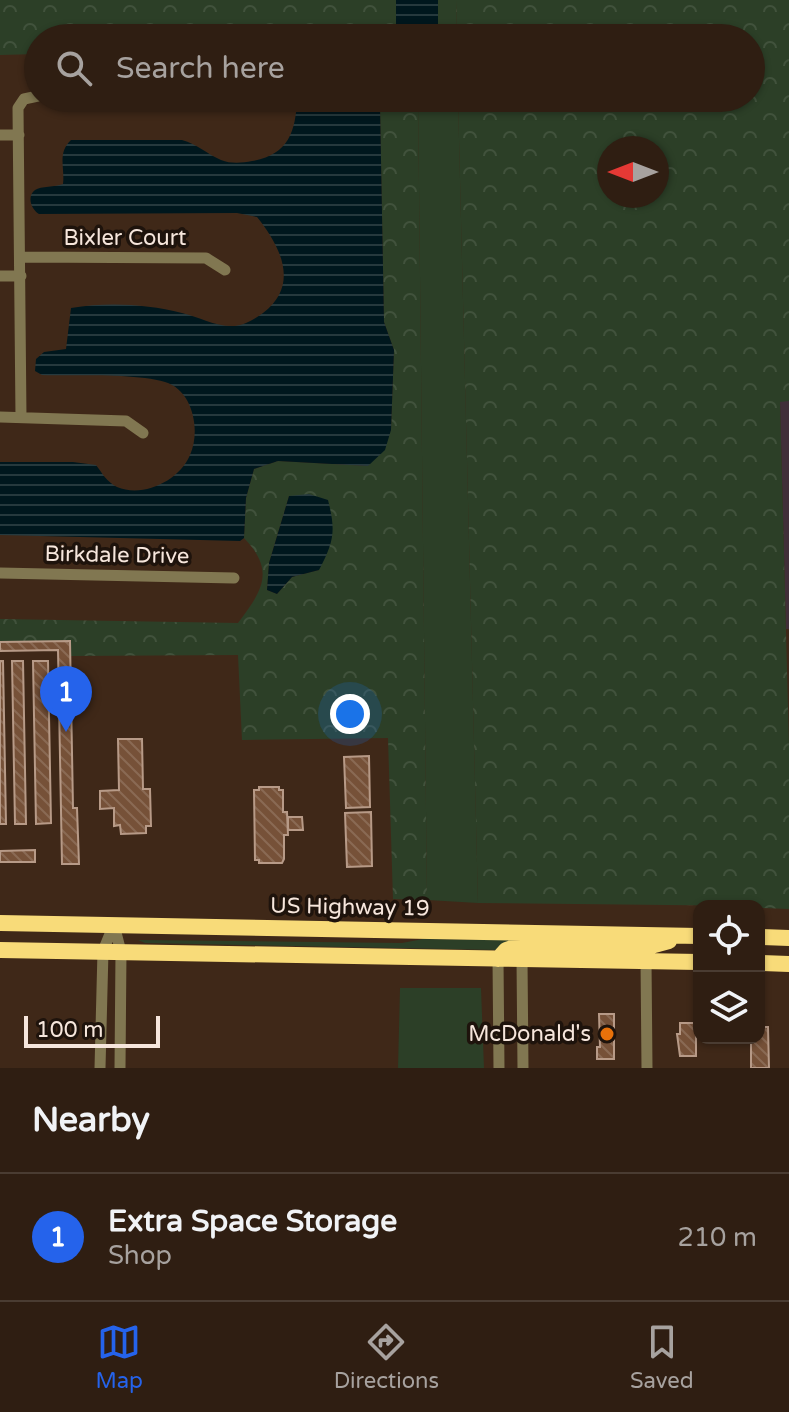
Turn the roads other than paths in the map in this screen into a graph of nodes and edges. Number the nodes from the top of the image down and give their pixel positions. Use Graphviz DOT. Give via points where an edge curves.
graph roads {
  1 [pos="24,99"];
  2 [pos="0,135"];
  3 [pos="19,135"];
  4 [pos="21,257"];
  5 [pos="225,270"];
  6 [pos="0,276"];
  7 [pos="21,276"];
  8 [pos="0,417"];
  9 [pos="21,417"];
  10 [pos="143,433"];
  11 [pos="0,573"];
  12 [pos="234,578"];
  13 [pos="0,923"];
  14 [pos="114,924"];
  15 [pos="693,936"];
  16 [pos="693,936"];
  17 [pos="765,937"];
  18 [pos="789,938"];
  19 [pos="0,950"];
  20 [pos="103,951"];
  21 [pos="121,952"];
  22 [pos="498,959"];
  23 [pos="522,959"];
  24 [pos="646,961"];
  25 [pos="693,962"];
  26 [pos="765,963"];
  27 [pos="789,964"];
  28 [pos="100,1064"];
  29 [pos="120,1068"];
  30 [pos="499,1068"];
  31 [pos="523,1068"];
  32 [pos="647,1068"];
  1 -- 3 [label="street" via="18,108"];
  2 -- 3 [label="street"];
  3 -- 4 [label="street"];
  4 -- 5 [label="street, Bixler Court" via="206,258"];
  4 -- 7 [label="street"];
  6 -- 7 [label="street"];
  7 -- 9 [label="street"];
  8 -- 9 [label="street"];
  9 -- 10 [label="street" via="126,421"];
  11 -- 12 [label="street, Birkdale Drive"];
  13 -- 14 [label="highway, US Highway 19"];
  14 -- 15 [label="highway, US Highway 19"];
  14 -- 20 [label="street"];
  14 -- 21 [label="street"];
  16 -- 22 [label="highway" via="647,947 521,945"];
  17 -- 18 [label="highway"];
  19 -- 20 [label="highway"];
  20 -- 21 [label="highway"];
  20 -- 28 [label="street"];
  21 -- 22 [label="highway"];
  21 -- 29 [label="street"];
  22 -- 23 [label="highway"];
  22 -- 30 [label="street"];
  23 -- 24 [label="highway"];
  23 -- 31 [label="street"];
  24 -- 25 [label="highway"];
  24 -- 32 [label="street"];
  26 -- 27 [label="highway"];
}
